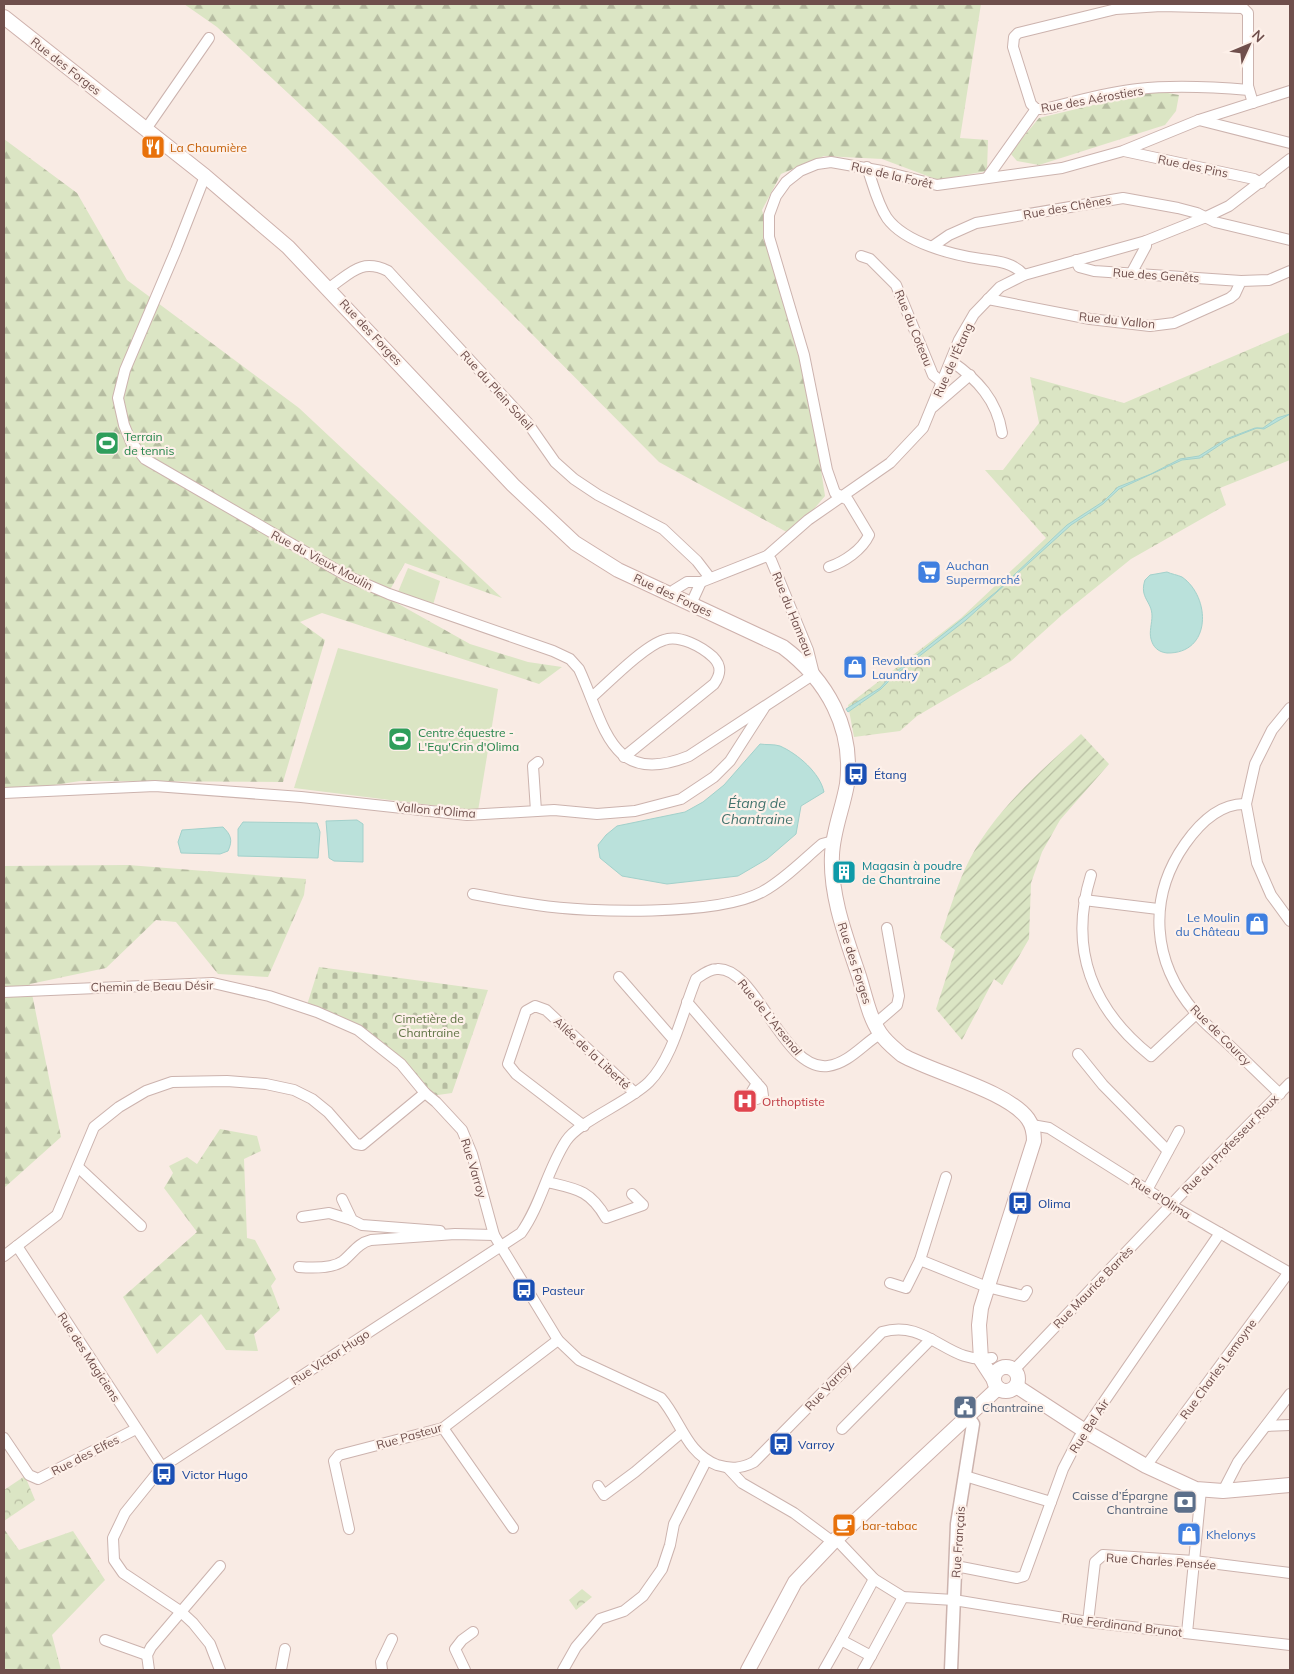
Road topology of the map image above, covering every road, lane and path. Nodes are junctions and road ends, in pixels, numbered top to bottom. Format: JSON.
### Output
{"nodes":[{"id":1,"x":1246,"y":6,"type":"edge"},
{"id":2,"x":4,"y":17,"type":"edge"},
{"id":3,"x":209,"y":38,"type":"dead end"},
{"id":4,"x":1250,"y":90,"type":"junction"},
{"id":5,"x":1290,"y":91,"type":"edge"},
{"id":6,"x":1253,"y":104,"type":"junction"},
{"id":7,"x":1036,"y":109,"type":"junction"},
{"id":8,"x":1199,"y":120,"type":"junction"},
{"id":9,"x":146,"y":129,"type":"junction"},
{"id":10,"x":1290,"y":143,"type":"edge"},
{"id":11,"x":1123,"y":151,"type":"junction"},
{"id":12,"x":1290,"y":159,"type":"edge"},
{"id":13,"x":867,"y":168,"type":"junction"},
{"id":14,"x":205,"y":176,"type":"junction"},
{"id":15,"x":987,"y":178,"type":"junction"},
{"id":16,"x":1261,"y":184,"type":"junction"},
{"id":17,"x":1206,"y":217,"type":"junction"},
{"id":18,"x":1290,"y":240,"type":"edge"},
{"id":19,"x":1146,"y":241,"type":"junction"},
{"id":20,"x":933,"y":246,"type":"junction"},
{"id":21,"x":861,"y":256,"type":"dead end"},
{"id":22,"x":1076,"y":260,"type":"junction"},
{"id":23,"x":1290,"y":271,"type":"edge"},
{"id":24,"x":1132,"y":272,"type":"junction"},
{"id":25,"x":1024,"y":275,"type":"junction"},
{"id":26,"x":1241,"y":281,"type":"junction"},
{"id":27,"x":330,"y":288,"type":"junction"},
{"id":28,"x":988,"y":299,"type":"junction"},
{"id":29,"x":951,"y":361,"type":"junction"},
{"id":30,"x":970,"y":375,"type":"junction"},
{"id":31,"x":942,"y":382,"type":"junction"},
{"id":32,"x":932,"y":407,"type":"junction"},
{"id":33,"x":1002,"y":433,"type":"dead end"},
{"id":34,"x":840,"y":496,"type":"junction"},
{"id":35,"x":767,"y":556,"type":"junction"},
{"id":36,"x":829,"y":567,"type":"dead end"},
{"id":37,"x":705,"y":580,"type":"junction"},
{"id":38,"x":670,"y":595,"type":"junction"},
{"id":39,"x":691,"y":604,"type":"junction"},
{"id":40,"x":814,"y":674,"type":"junction"},
{"id":41,"x":592,"y":697,"type":"junction"},
{"id":42,"x":766,"y":706,"type":"junction"},
{"id":43,"x":1290,"y":708,"type":"edge"},
{"id":44,"x":624,"y":757,"type":"junction"},
{"id":45,"x":538,"y":762,"type":"dead end"},
{"id":46,"x":4,"y":793,"type":"edge"},
{"id":47,"x":1246,"y":804,"type":"junction"},
{"id":48,"x":536,"y":811,"type":"junction"},
{"id":49,"x":833,"y":841,"type":"junction"},
{"id":50,"x":1091,"y":876,"type":"dead end"},
{"id":51,"x":473,"y":894,"type":"dead end"},
{"id":52,"x":1084,"y":900,"type":"junction"},
{"id":53,"x":1158,"y":909,"type":"junction"},
{"id":54,"x":1290,"y":921,"type":"edge"},
{"id":55,"x":887,"y":928,"type":"dead end"},
{"id":56,"x":619,"y":977,"type":"dead end"},
{"id":57,"x":4,"y":992,"type":"edge"},
{"id":58,"x":687,"y":1002,"type":"junction"},
{"id":59,"x":1196,"y":1014,"type":"junction"},
{"id":60,"x":878,"y":1029,"type":"junction"},
{"id":61,"x":673,"y":1039,"type":"junction"},
{"id":62,"x":1078,"y":1054,"type":"dead end"},
{"id":63,"x":401,"y":1064,"type":"joint"},
{"id":64,"x":757,"y":1083,"type":"dead end"},
{"id":65,"x":1290,"y":1083,"type":"edge"},
{"id":66,"x":635,"y":1093,"type":"junction"},
{"id":67,"x":425,"y":1094,"type":"junction"},
{"id":68,"x":1280,"y":1094,"type":"junction"},
{"id":69,"x":1032,"y":1125,"type":"junction"},
{"id":70,"x":584,"y":1126,"type":"junction"},
{"id":71,"x":1179,"y":1131,"type":"dead end"},
{"id":72,"x":1168,"y":1151,"type":"junction"},
{"id":73,"x":78,"y":1167,"type":"junction"},
{"id":74,"x":946,"y":1177,"type":"dead end"},
{"id":75,"x":547,"y":1182,"type":"junction"},
{"id":76,"x":1147,"y":1190,"type":"junction"},
{"id":77,"x":632,"y":1194,"type":"dead end"},
{"id":78,"x":342,"y":1199,"type":"dead end"},
{"id":79,"x":1171,"y":1205,"type":"junction"},
{"id":80,"x":302,"y":1217,"type":"dead end"},
{"id":81,"x":352,"y":1220,"type":"junction"},
{"id":82,"x":140,"y":1226,"type":"dead end"},
{"id":83,"x":1220,"y":1233,"type":"junction"},
{"id":84,"x":455,"y":1234,"type":"junction"},
{"id":85,"x":494,"y":1236,"type":"junction"},
{"id":86,"x":17,"y":1246,"type":"junction"},
{"id":87,"x":500,"y":1246,"type":"junction"},
{"id":88,"x":4,"y":1256,"type":"edge"},
{"id":89,"x":920,"y":1260,"type":"junction"},
{"id":90,"x":300,"y":1267,"type":"dead end"},
{"id":91,"x":1289,"y":1272,"type":"edge"},
{"id":92,"x":890,"y":1283,"type":"dead end"},
{"id":93,"x":987,"y":1286,"type":"junction"},
{"id":94,"x":1027,"y":1291,"type":"dead end"},
{"id":95,"x":931,"y":1339,"type":"junction"},
{"id":96,"x":558,"y":1340,"type":"junction"},
{"id":97,"x":997,"y":1370,"type":"junction"},
{"id":98,"x":1290,"y":1394,"type":"edge"},
{"id":99,"x":968,"y":1417,"type":"junction"},
{"id":100,"x":1290,"y":1425,"type":"edge"},
{"id":101,"x":1266,"y":1426,"type":"junction"},
{"id":102,"x":136,"y":1428,"type":"junction"},
{"id":103,"x":443,"y":1428,"type":"junction"},
{"id":104,"x":842,"y":1429,"type":"dead end"},
{"id":105,"x":1084,"y":1430,"type":"junction"},
{"id":106,"x":682,"y":1432,"type":"junction"},
{"id":107,"x":4,"y":1438,"type":"edge"},
{"id":108,"x":706,"y":1460,"type":"junction"},
{"id":109,"x":1146,"y":1466,"type":"junction"},
{"id":110,"x":162,"y":1467,"type":"junction"},
{"id":111,"x":728,"y":1468,"type":"junction"},
{"id":112,"x":965,"y":1476,"type":"junction"},
{"id":113,"x":1290,"y":1485,"type":"edge"},
{"id":114,"x":598,"y":1486,"type":"dead end"},
{"id":115,"x":1201,"y":1490,"type":"junction"},
{"id":116,"x":1222,"y":1491,"type":"junction"},
{"id":117,"x":1051,"y":1502,"type":"junction"},
{"id":118,"x":513,"y":1528,"type":"dead end"},
{"id":119,"x":349,"y":1529,"type":"dead end"},
{"id":120,"x":834,"y":1541,"type":"junction"},
{"id":121,"x":1194,"y":1561,"type":"junction"},
{"id":122,"x":220,"y":1566,"type":"dead end"},
{"id":123,"x":956,"y":1566,"type":"junction"},
{"id":124,"x":1290,"y":1573,"type":"edge"},
{"id":125,"x":874,"y":1580,"type":"junction"},
{"id":126,"x":903,"y":1597,"type":"junction"},
{"id":127,"x":954,"y":1600,"type":"junction"},
{"id":128,"x":180,"y":1611,"type":"junction"},
{"id":129,"x":1088,"y":1622,"type":"junction"},
{"id":130,"x":472,"y":1632,"type":"dead end"},
{"id":131,"x":1187,"y":1632,"type":"junction"},
{"id":132,"x":392,"y":1638,"type":"dead end"},
{"id":133,"x":105,"y":1640,"type":"dead end"},
{"id":134,"x":841,"y":1640,"type":"junction"},
{"id":135,"x":1290,"y":1645,"type":"edge"},
{"id":136,"x":285,"y":1649,"type":"dead end"},
{"id":137,"x":147,"y":1655,"type":"junction"},
{"id":138,"x":871,"y":1656,"type":"junction"},
{"id":139,"x":149,"y":1670,"type":"edge"},
{"id":140,"x":220,"y":1670,"type":"edge"},
{"id":141,"x":281,"y":1670,"type":"edge"},
{"id":142,"x":382,"y":1670,"type":"edge"},
{"id":143,"x":465,"y":1670,"type":"edge"},
{"id":144,"x":563,"y":1670,"type":"edge"},
{"id":145,"x":748,"y":1670,"type":"edge"},
{"id":146,"x":824,"y":1670,"type":"edge"},
{"id":147,"x":863,"y":1670,"type":"edge"},
{"id":148,"x":951,"y":1670,"type":"edge"}],
"edges":[{"from":1,"to":4,"type":"street","name":"Rue des Aérostiers"},
{"from":1,"to":7,"type":"street","name":"Rue des Aérostiers"},
{"from":2,"to":9,"type":"main road","name":"Rue des Forges"},
{"from":3,"to":9,"type":"street"},
{"from":4,"to":6,"type":"street","name":"Rue des Aérostiers"},
{"from":4,"to":7,"type":"street","name":"Rue des Aérostiers"},
{"from":5,"to":6,"type":"street","name":"Rue de la Forêt"},
{"from":6,"to":8,"type":"street","name":"Rue de la Forêt"},
{"from":7,"to":15,"type":"street"},
{"from":8,"to":10,"type":"street"},
{"from":8,"to":11,"type":"street","name":"Rue de la Forêt"},
{"from":9,"to":14,"type":"main road","name":"Rue des Forges"},
{"from":11,"to":15,"type":"street","name":"Rue de la Forêt"},
{"from":11,"to":16,"type":"street","name":"Rue des Pins"},
{"from":12,"to":16,"type":"street","name":"Rue de l'Étang"},
{"from":13,"to":15,"type":"street","name":"Rue de la Forêt"},
{"from":13,"to":20,"type":"street"},
{"from":13,"to":34,"type":"street","name":"Rue de la Forêt"},
{"from":14,"to":27,"type":"main road","name":"Rue des Forges"},
{"from":14,"to":41,"type":"street","name":"Rue du Vieux Moulin"},
{"from":16,"to":17,"type":"street","name":"Rue de l'Étang"},
{"from":17,"to":18,"type":"street","name":"Rue des Chênes"},
{"from":17,"to":19,"type":"street","name":"Rue de l'Étang"},
{"from":17,"to":20,"type":"street","name":"Rue des Chênes"},
{"from":19,"to":22,"type":"street","name":"Rue de l'Étang"},
{"from":19,"to":24,"type":"street"},
{"from":20,"to":25,"type":"street"},
{"from":21,"to":31,"type":"street","name":"Rue du Coteau"},
{"from":22,"to":24,"type":"street","name":"Rue des Genêts"},
{"from":22,"to":25,"type":"street","name":"Rue de l'Étang"},
{"from":23,"to":26,"type":"street"},
{"from":24,"to":26,"type":"street","name":"Rue des Genêts"},
{"from":25,"to":28,"type":"street","name":"Rue de l'Étang"},
{"from":26,"to":28,"type":"street","name":"Rue du Vallon"},
{"from":27,"to":37,"type":"street","name":"Rue du Plein Soleil"},
{"from":27,"to":38,"type":"main road","name":"Rue des Forges"},
{"from":28,"to":29,"type":"street","name":"Rue de l'Étang"},
{"from":29,"to":30,"type":"street"},
{"from":29,"to":31,"type":"street","name":"Rue de l'Étang"},
{"from":30,"to":32,"type":"street"},
{"from":30,"to":33,"type":"street"},
{"from":31,"to":32,"type":"street","name":"Rue de l'Étang"},
{"from":32,"to":34,"type":"street","name":"Rue de l'Étang"},
{"from":34,"to":35,"type":"street","name":"Rue de l'Étang"},
{"from":34,"to":36,"type":"street","name":"Rue de la Forêt"},
{"from":35,"to":37,"type":"street","name":"Rue de l'Étang"},
{"from":35,"to":40,"type":"street","name":"Rue du Hameau"},
{"from":37,"to":38,"type":"street","name":"Rue de l'Étang"},
{"from":37,"to":39,"type":"street"},
{"from":38,"to":39,"type":"main road","name":"Rue des Forges"},
{"from":39,"to":40,"type":"main road","name":"Rue des Forges"},
{"from":40,"to":42,"type":"street","name":"Vallon d'Olima"},
{"from":40,"to":49,"type":"main road","name":"Rue des Forges"},
{"from":41,"to":44,"type":"street","name":"Rue du Vieux Moulin"},
{"from":41,"to":44,"type":"street"},
{"from":42,"to":44,"type":"street","name":"Rue du Vieux Moulin"},
{"from":42,"to":48,"type":"street","name":"Vallon d'Olima"},
{"from":43,"to":47,"type":"street"},
{"from":45,"to":48,"type":"street"},
{"from":46,"to":48,"type":"street","name":"Vallon d'Olima"},
{"from":47,"to":53,"type":"street","name":"Rue de Courcy"},
{"from":47,"to":54,"type":"street"},
{"from":49,"to":51,"type":"street"},
{"from":49,"to":60,"type":"main road","name":"Rue des Forges"},
{"from":50,"to":52,"type":"street"},
{"from":52,"to":53,"type":"street"},
{"from":52,"to":59,"type":"street"},
{"from":53,"to":59,"type":"street","name":"Rue de Courcy"},
{"from":55,"to":60,"type":"street","name":"Rue de L'Arsenal"},
{"from":56,"to":61,"type":"street"},
{"from":57,"to":63,"type":"street","name":"Chemin de Beau Désir"},
{"from":58,"to":60,"type":"street","name":"Rue de L'Arsenal"},
{"from":58,"to":61,"type":"street","name":"Rue de L'Arsenal"},
{"from":58,"to":64,"type":"street"},
{"from":59,"to":68,"type":"street","name":"Rue de Courcy"},
{"from":60,"to":69,"type":"main road","name":"Rue des Forges"},
{"from":61,"to":66,"type":"street","name":"Rue de L'Arsenal"},
{"from":62,"to":72,"type":"street"},
{"from":63,"to":67,"type":"street","name":"Rue Varroy"},
{"from":65,"to":68,"type":"street","name":"Rue du Professeur Roux"},
{"from":66,"to":70,"type":"street","name":"Rue de L'Arsenal"},
{"from":66,"to":70,"type":"street","name":"Allée de la Liberté"},
{"from":67,"to":73,"type":"street"},
{"from":67,"to":85,"type":"street","name":"Rue Varroy"},
{"from":68,"to":79,"type":"street","name":"Rue du Professeur Roux"},
{"from":69,"to":76,"type":"street","name":"Rue d'Olima"},
{"from":69,"to":93,"type":"main road"},
{"from":70,"to":75,"type":"street","name":"Rue de L'Arsenal"},
{"from":71,"to":72,"type":"street"},
{"from":72,"to":76,"type":"street"},
{"from":73,"to":82,"type":"street"},
{"from":73,"to":86,"type":"street"},
{"from":74,"to":89,"type":"street"},
{"from":75,"to":77,"type":"street"},
{"from":75,"to":87,"type":"street","name":"Rue de L'Arsenal"},
{"from":76,"to":79,"type":"street","name":"Rue d'Olima"},
{"from":78,"to":81,"type":"street"},
{"from":79,"to":83,"type":"street","name":"Rue d'Olima"},
{"from":79,"to":97,"type":"street","name":"Rue Maurice Barrès"},
{"from":80,"to":81,"type":"street"},
{"from":81,"to":84,"type":"street"},
{"from":83,"to":91,"type":"street","name":"Rue d'Olima"},
{"from":83,"to":105,"type":"street","name":"Rue Bel Air"},
{"from":84,"to":85,"type":"street"},
{"from":84,"to":90,"type":"street"},
{"from":85,"to":87,"type":"street","name":"Rue Varroy"},
{"from":86,"to":88,"type":"street"},
{"from":86,"to":102,"type":"street","name":"Rue des Magiciens"},
{"from":87,"to":96,"type":"street","name":"Rue Varroy"},
{"from":87,"to":110,"type":"street","name":"Rue Victor Hugo"},
{"from":89,"to":92,"type":"street"},
{"from":89,"to":93,"type":"street"},
{"from":91,"to":109,"type":"street","name":"Rue Charles Lemoyne"},
{"from":93,"to":94,"type":"street"},
{"from":93,"to":97,"type":"main road"},
{"from":95,"to":97,"type":"street","name":"Rue Varroy"},
{"from":95,"to":104,"type":"street"},
{"from":95,"to":111,"type":"street","name":"Rue Varroy"},
{"from":96,"to":103,"type":"street","name":"Rue Pasteur"},
{"from":96,"to":106,"type":"street","name":"Rue Varroy"},
{"from":97,"to":99,"type":"main road"},
{"from":97,"to":105,"type":"main road"},
{"from":98,"to":101,"type":"street"},
{"from":99,"to":112,"type":"street","name":"Rue Français"},
{"from":99,"to":120,"type":"main road"},
{"from":100,"to":101,"type":"street"},
{"from":101,"to":116,"type":"street"},
{"from":102,"to":107,"type":"street","name":"Rue des Elfes"},
{"from":102,"to":110,"type":"street","name":"Rue des Magiciens"},
{"from":103,"to":118,"type":"street"},
{"from":103,"to":119,"type":"street","name":"Rue Pasteur"},
{"from":105,"to":109,"type":"main road"},
{"from":105,"to":117,"type":"street","name":"Rue Bel Air"},
{"from":106,"to":108,"type":"street","name":"Rue Varroy"},
{"from":106,"to":114,"type":"street"},
{"from":108,"to":111,"type":"street","name":"Rue Varroy"},
{"from":108,"to":144,"type":"street"},
{"from":109,"to":115,"type":"main road"},
{"from":110,"to":128,"type":"street","name":"Rue Victor Hugo"},
{"from":111,"to":120,"type":"street"},
{"from":112,"to":117,"type":"street"},
{"from":112,"to":123,"type":"street","name":"Rue Français"},
{"from":113,"to":116,"type":"main road"},
{"from":115,"to":116,"type":"main road"},
{"from":115,"to":121,"type":"street"},
{"from":117,"to":123,"type":"street","name":"Rue Bel Air"},
{"from":120,"to":125,"type":"street"},
{"from":120,"to":145,"type":"main road"},
{"from":121,"to":124,"type":"street","name":"Rue Charles Pensée"},
{"from":121,"to":129,"type":"street","name":"Rue Charles Pensée"},
{"from":121,"to":131,"type":"street"},
{"from":122,"to":128,"type":"street"},
{"from":123,"to":127,"type":"street","name":"Rue Français"},
{"from":125,"to":126,"type":"street"},
{"from":125,"to":134,"type":"street"},
{"from":126,"to":127,"type":"street","name":"Rue Ferdinand Brunot"},
{"from":126,"to":138,"type":"street"},
{"from":127,"to":129,"type":"street","name":"Rue Ferdinand Brunot"},
{"from":127,"to":148,"type":"street","name":"Rue Français"},
{"from":128,"to":137,"type":"street"},
{"from":128,"to":140,"type":"street","name":"Rue Victor Hugo"},
{"from":129,"to":131,"type":"street","name":"Rue Ferdinand Brunot"},
{"from":130,"to":143,"type":"street"},
{"from":131,"to":135,"type":"street","name":"Rue Ferdinand Brunot"},
{"from":132,"to":142,"type":"street"},
{"from":133,"to":137,"type":"street"},
{"from":134,"to":138,"type":"street"},
{"from":134,"to":146,"type":"street"},
{"from":136,"to":141,"type":"street"},
{"from":137,"to":139,"type":"street"},
{"from":138,"to":147,"type":"street"}]}
